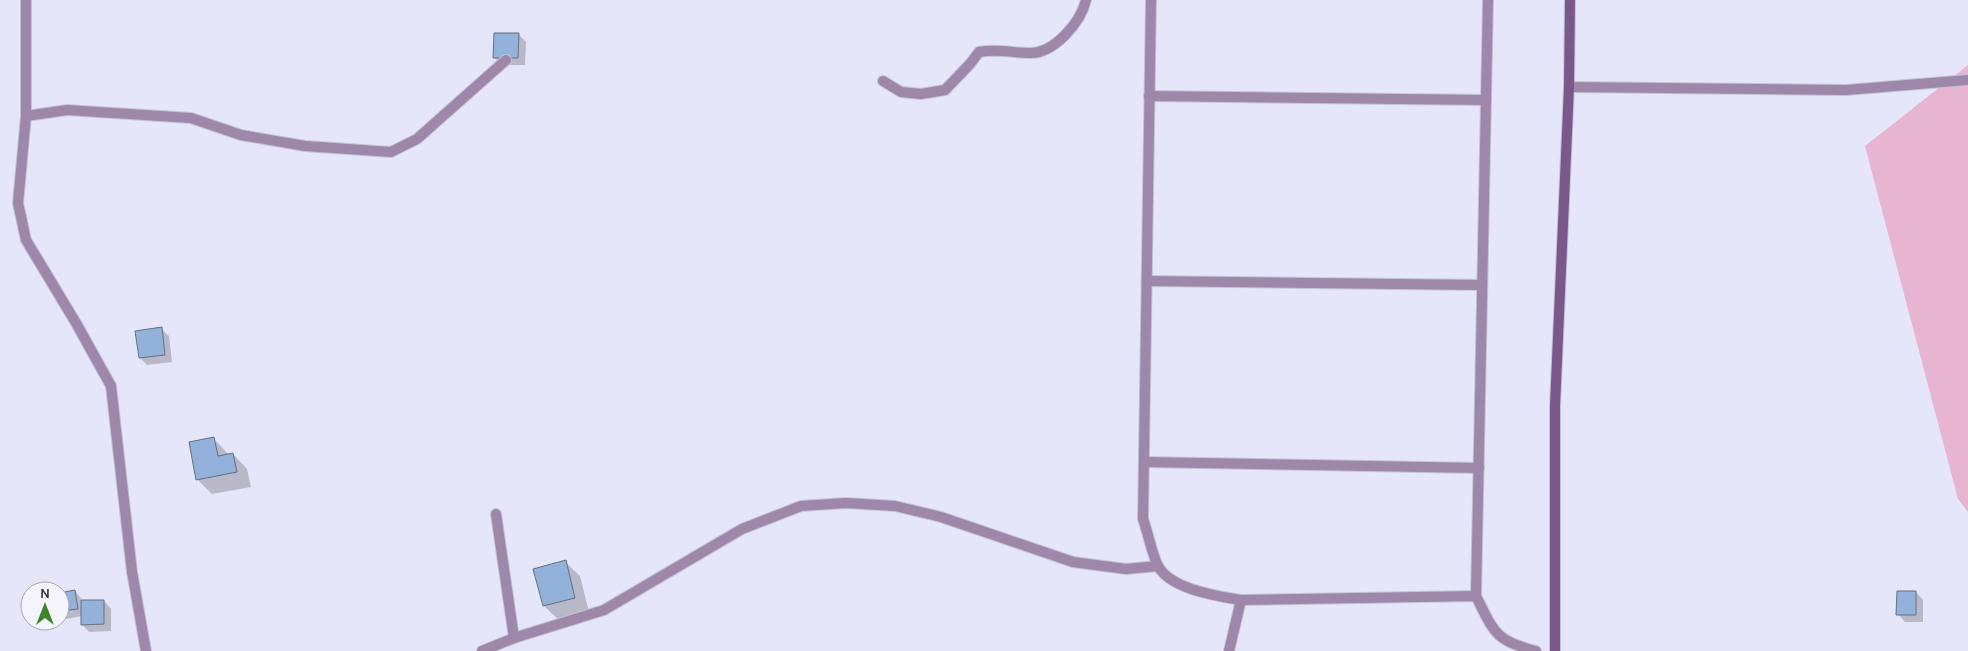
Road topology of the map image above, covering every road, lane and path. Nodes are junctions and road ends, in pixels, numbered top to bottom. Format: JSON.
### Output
{"nodes":[{"id":1,"x":26,"y":0,"type":"edge"},
{"id":2,"x":1086,"y":0,"type":"edge"},
{"id":3,"x":1151,"y":0,"type":"edge"},
{"id":4,"x":1488,"y":0,"type":"edge"},
{"id":5,"x":1570,"y":0,"type":"edge"},
{"id":6,"x":506,"y":60,"type":"dead end"},
{"id":7,"x":1968,"y":80,"type":"edge"},
{"id":8,"x":884,"y":81,"type":"dead end"},
{"id":9,"x":1569,"y":87,"type":"junction"},
{"id":10,"x":1149,"y":96,"type":"junction"},
{"id":11,"x":1486,"y":100,"type":"junction"},
{"id":12,"x":26,"y":116,"type":"junction"},
{"id":13,"x":1147,"y":281,"type":"junction"},
{"id":14,"x":1482,"y":285,"type":"junction"},
{"id":15,"x":1144,"y":462,"type":"junction"},
{"id":16,"x":1479,"y":468,"type":"junction"},
{"id":17,"x":496,"y":514,"type":"dead end"},
{"id":18,"x":1158,"y":566,"type":"junction"},
{"id":19,"x":1476,"y":596,"type":"junction"},
{"id":20,"x":1241,"y":600,"type":"junction"},
{"id":21,"x":514,"y":638,"type":"junction"},
{"id":22,"x":146,"y":651,"type":"edge"},
{"id":23,"x":482,"y":651,"type":"edge"},
{"id":24,"x":1229,"y":651,"type":"edge"},
{"id":25,"x":1536,"y":651,"type":"edge"},
{"id":26,"x":1555,"y":651,"type":"edge"}],
"edges":[{"from":1,"to":12,"type":"street"},
{"from":2,"to":8,"type":"street"},
{"from":3,"to":10,"type":"street"},
{"from":4,"to":11,"type":"street"},
{"from":5,"to":9,"type":"main road"},
{"from":6,"to":12,"type":"street"},
{"from":7,"to":9,"type":"street"},
{"from":9,"to":26,"type":"main road"},
{"from":10,"to":11,"type":"street"},
{"from":10,"to":13,"type":"street"},
{"from":11,"to":14,"type":"street"},
{"from":12,"to":22,"type":"street"},
{"from":13,"to":14,"type":"street"},
{"from":13,"to":15,"type":"street"},
{"from":14,"to":16,"type":"street"},
{"from":15,"to":16,"type":"street"},
{"from":15,"to":18,"type":"street"},
{"from":16,"to":19,"type":"street"},
{"from":17,"to":21,"type":"street"},
{"from":18,"to":20,"type":"street"},
{"from":18,"to":21,"type":"street"},
{"from":19,"to":20,"type":"street"},
{"from":19,"to":25,"type":"street"},
{"from":20,"to":24,"type":"street"},
{"from":21,"to":23,"type":"street"}]}
